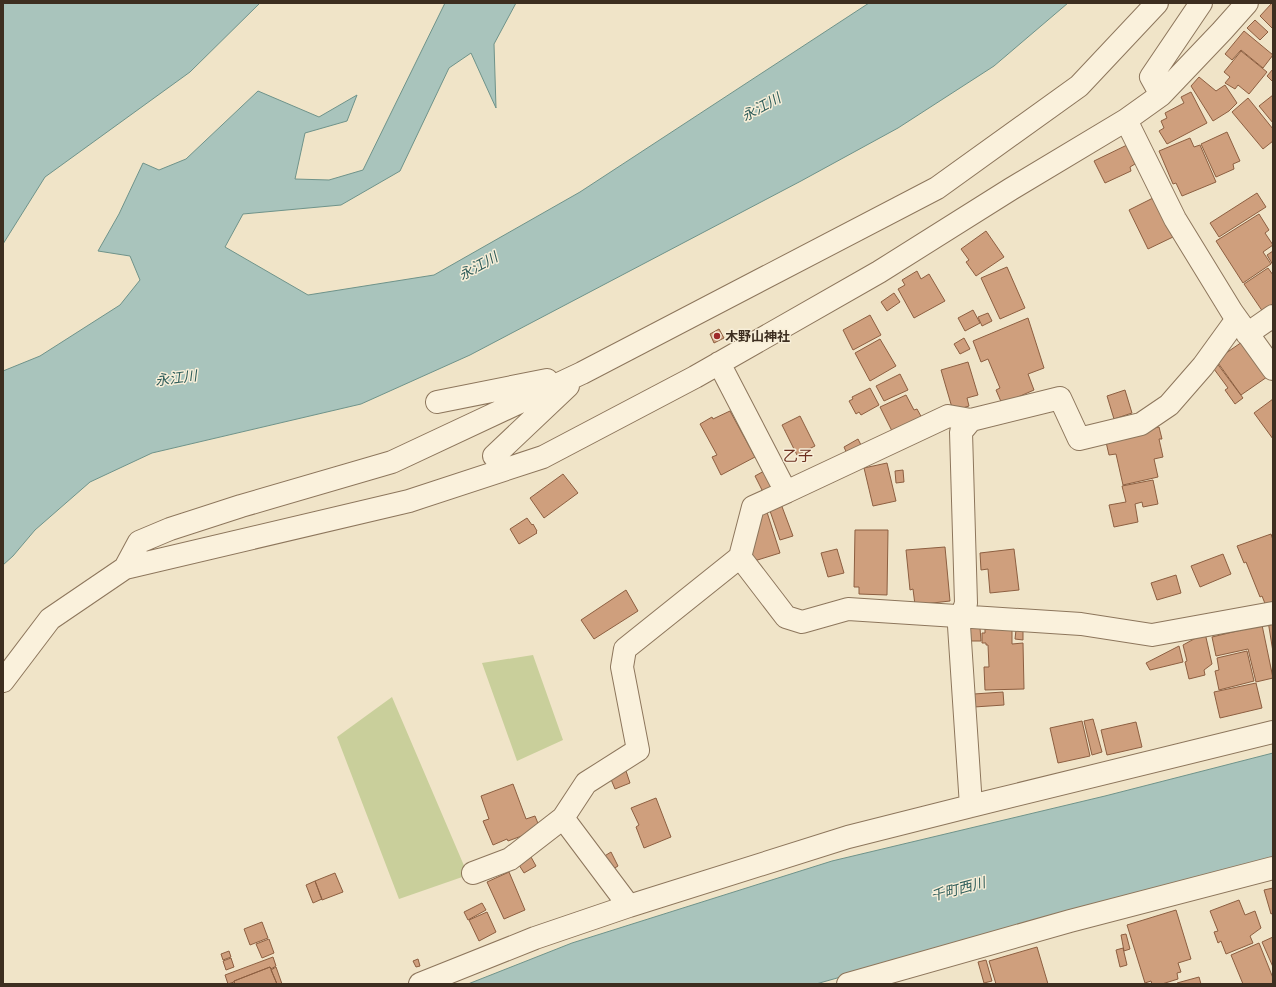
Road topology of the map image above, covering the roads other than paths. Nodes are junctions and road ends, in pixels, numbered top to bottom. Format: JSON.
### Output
{"nodes":[{"id":1,"x":1158,"y":3,"type":"edge"},
{"id":2,"x":1201,"y":3,"type":"edge"},
{"id":3,"x":1247,"y":3,"type":"edge"},
{"id":4,"x":1161,"y":95,"type":"junction"},
{"id":5,"x":1126,"y":120,"type":"junction"},
{"id":6,"x":1273,"y":316,"type":"edge"},
{"id":7,"x":1242,"y":327,"type":"junction"},
{"id":8,"x":719,"y":363,"type":"junction"},
{"id":9,"x":1273,"y":369,"type":"edge"},
{"id":10,"x":582,"y":373,"type":"junction"},
{"id":11,"x":437,"y":402,"type":"dead end"},
{"id":12,"x":972,"y":420,"type":"junction"},
{"id":13,"x":494,"y":456,"type":"dead end"},
{"id":14,"x":786,"y":492,"type":"junction"},
{"id":15,"x":740,"y":557,"type":"junction"},
{"id":16,"x":125,"y":568,"type":"junction"},
{"id":17,"x":1273,"y":613,"type":"edge"},
{"id":18,"x":963,"y":616,"type":"junction"},
{"id":19,"x":3,"y":681,"type":"edge"},
{"id":20,"x":1273,"y":732,"type":"edge"},
{"id":21,"x":971,"y":806,"type":"junction"},
{"id":22,"x":563,"y":818,"type":"junction"},
{"id":23,"x":1273,"y":868,"type":"edge"},
{"id":24,"x":473,"y":873,"type":"dead end"},
{"id":25,"x":629,"y":906,"type":"junction"},
{"id":26,"x":420,"y":984,"type":"edge"},
{"id":27,"x":848,"y":984,"type":"edge"}],
"edges":[{"from":1,"to":10,"type":"street"},
{"from":2,"to":4,"type":"street"},
{"from":3,"to":4,"type":"street"},
{"from":4,"to":5,"type":"street"},
{"from":5,"to":7,"type":"street"},
{"from":5,"to":8,"type":"street"},
{"from":6,"to":7,"type":"street"},
{"from":7,"to":9,"type":"street"},
{"from":7,"to":12,"type":"street"},
{"from":8,"to":14,"type":"street"},
{"from":8,"to":16,"type":"street"},
{"from":10,"to":11,"type":"street"},
{"from":10,"to":13,"type":"street"},
{"from":10,"to":16,"type":"street"},
{"from":12,"to":14,"type":"street"},
{"from":12,"to":18,"type":"street"},
{"from":14,"to":15,"type":"street"},
{"from":15,"to":18,"type":"street"},
{"from":15,"to":22,"type":"street"},
{"from":16,"to":19,"type":"street"},
{"from":17,"to":18,"type":"street"},
{"from":18,"to":21,"type":"street"},
{"from":20,"to":21,"type":"street"},
{"from":21,"to":25,"type":"street"},
{"from":22,"to":24,"type":"street"},
{"from":22,"to":25,"type":"street"},
{"from":23,"to":27,"type":"street"},
{"from":25,"to":26,"type":"street"}]}
